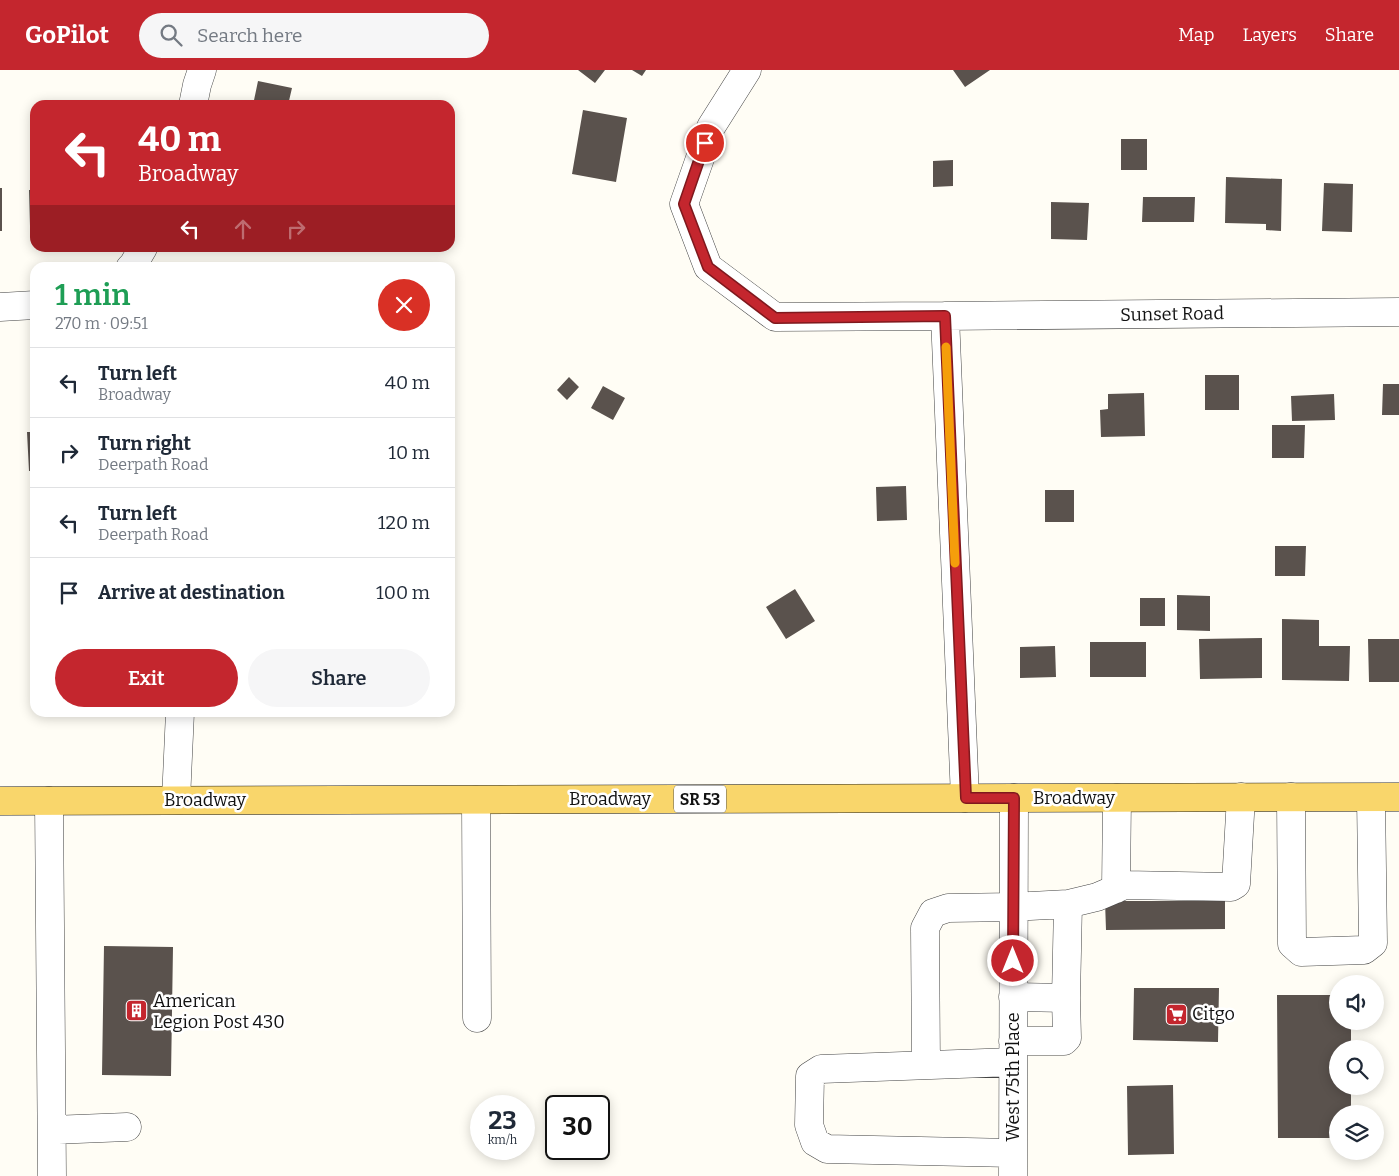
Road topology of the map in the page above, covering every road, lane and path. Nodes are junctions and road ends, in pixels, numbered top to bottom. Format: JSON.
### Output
{"nodes":[{"id":1,"x":202,"y":70,"type":"edge"},
{"id":2,"x":747,"y":70,"type":"edge"},
{"id":3,"x":194,"y":100,"type":"edge"},
{"id":4,"x":30,"y":305,"type":"edge"},
{"id":5,"x":0,"y":307,"type":"edge"},
{"id":6,"x":1399,"y":312,"type":"edge"},
{"id":7,"x":945,"y":316,"type":"junction"},
{"id":8,"x":180,"y":717,"type":"edge"},
{"id":9,"x":1241,"y":797,"type":"junction"},
{"id":10,"x":1291,"y":797,"type":"junction"},
{"id":11,"x":1399,"y":797,"type":"edge"},
{"id":12,"x":966,"y":798,"type":"junction"},
{"id":13,"x":1014,"y":798,"type":"junction"},
{"id":14,"x":1117,"y":798,"type":"junction"},
{"id":15,"x":1371,"y":798,"type":"junction"},
{"id":16,"x":176,"y":800,"type":"junction"},
{"id":17,"x":476,"y":800,"type":"junction"},
{"id":18,"x":0,"y":801,"type":"edge"},
{"id":19,"x":49,"y":801,"type":"junction"},
{"id":20,"x":1116,"y":889,"type":"junction"},
{"id":21,"x":1068,"y":904,"type":"junction"},
{"id":22,"x":1013,"y":907,"type":"junction"},
{"id":23,"x":1013,"y":997,"type":"junction"},
{"id":24,"x":1066,"y":998,"type":"junction"},
{"id":25,"x":477,"y":1018,"type":"dead end"},
{"id":26,"x":1013,"y":1051,"type":"junction"},
{"id":27,"x":926,"y":1065,"type":"junction"},
{"id":28,"x":127,"y":1127,"type":"dead end"},
{"id":29,"x":52,"y":1130,"type":"junction"},
{"id":30,"x":1013,"y":1165,"type":"edge"},
{"id":31,"x":52,"y":1176,"type":"edge"}],
"edges":[{"from":1,"to":3,"type":"street"},
{"from":2,"to":7,"type":"street","name":"Sunset Road"},
{"from":4,"to":5,"type":"street"},
{"from":6,"to":7,"type":"street","name":"Sunset Road"},
{"from":7,"to":12,"type":"street"},
{"from":8,"to":16,"type":"street"},
{"from":9,"to":10,"type":"main road","name":"Broadway","number":"SR 53"},
{"from":9,"to":14,"type":"main road","name":"Broadway","number":"SR 53"},
{"from":9,"to":20,"type":"street"},
{"from":10,"to":15,"type":"main road","name":"Broadway","number":"SR 53"},
{"from":10,"to":15,"type":"street"},
{"from":11,"to":15,"type":"main road","name":"Broadway","number":"SR 53"},
{"from":12,"to":13,"type":"main road","name":"Broadway","number":"SR 53"},
{"from":12,"to":17,"type":"main road","name":"Broadway","number":"SR 53"},
{"from":13,"to":14,"type":"main road","name":"Broadway","number":"SR 53"},
{"from":13,"to":22,"type":"street","name":"West 75th Place"},
{"from":14,"to":20,"type":"street"},
{"from":16,"to":17,"type":"main road","name":"Broadway","number":"SR 53"},
{"from":16,"to":19,"type":"main road","name":"Broadway","number":"SR 53"},
{"from":17,"to":25,"type":"street"},
{"from":18,"to":19,"type":"main road","name":"Broadway","number":"SR 53"},
{"from":19,"to":29,"type":"street"},
{"from":20,"to":21,"type":"street"},
{"from":21,"to":22,"type":"street"},
{"from":21,"to":24,"type":"street"},
{"from":22,"to":23,"type":"street","name":"West 75th Place"},
{"from":22,"to":27,"type":"street"},
{"from":23,"to":24,"type":"street"},
{"from":23,"to":26,"type":"street","name":"West 75th Place"},
{"from":24,"to":26,"type":"street"},
{"from":26,"to":27,"type":"street"},
{"from":26,"to":30,"type":"street","name":"West 75th Place"},
{"from":27,"to":30,"type":"street"},
{"from":28,"to":29,"type":"street"},
{"from":29,"to":31,"type":"street"}]}
